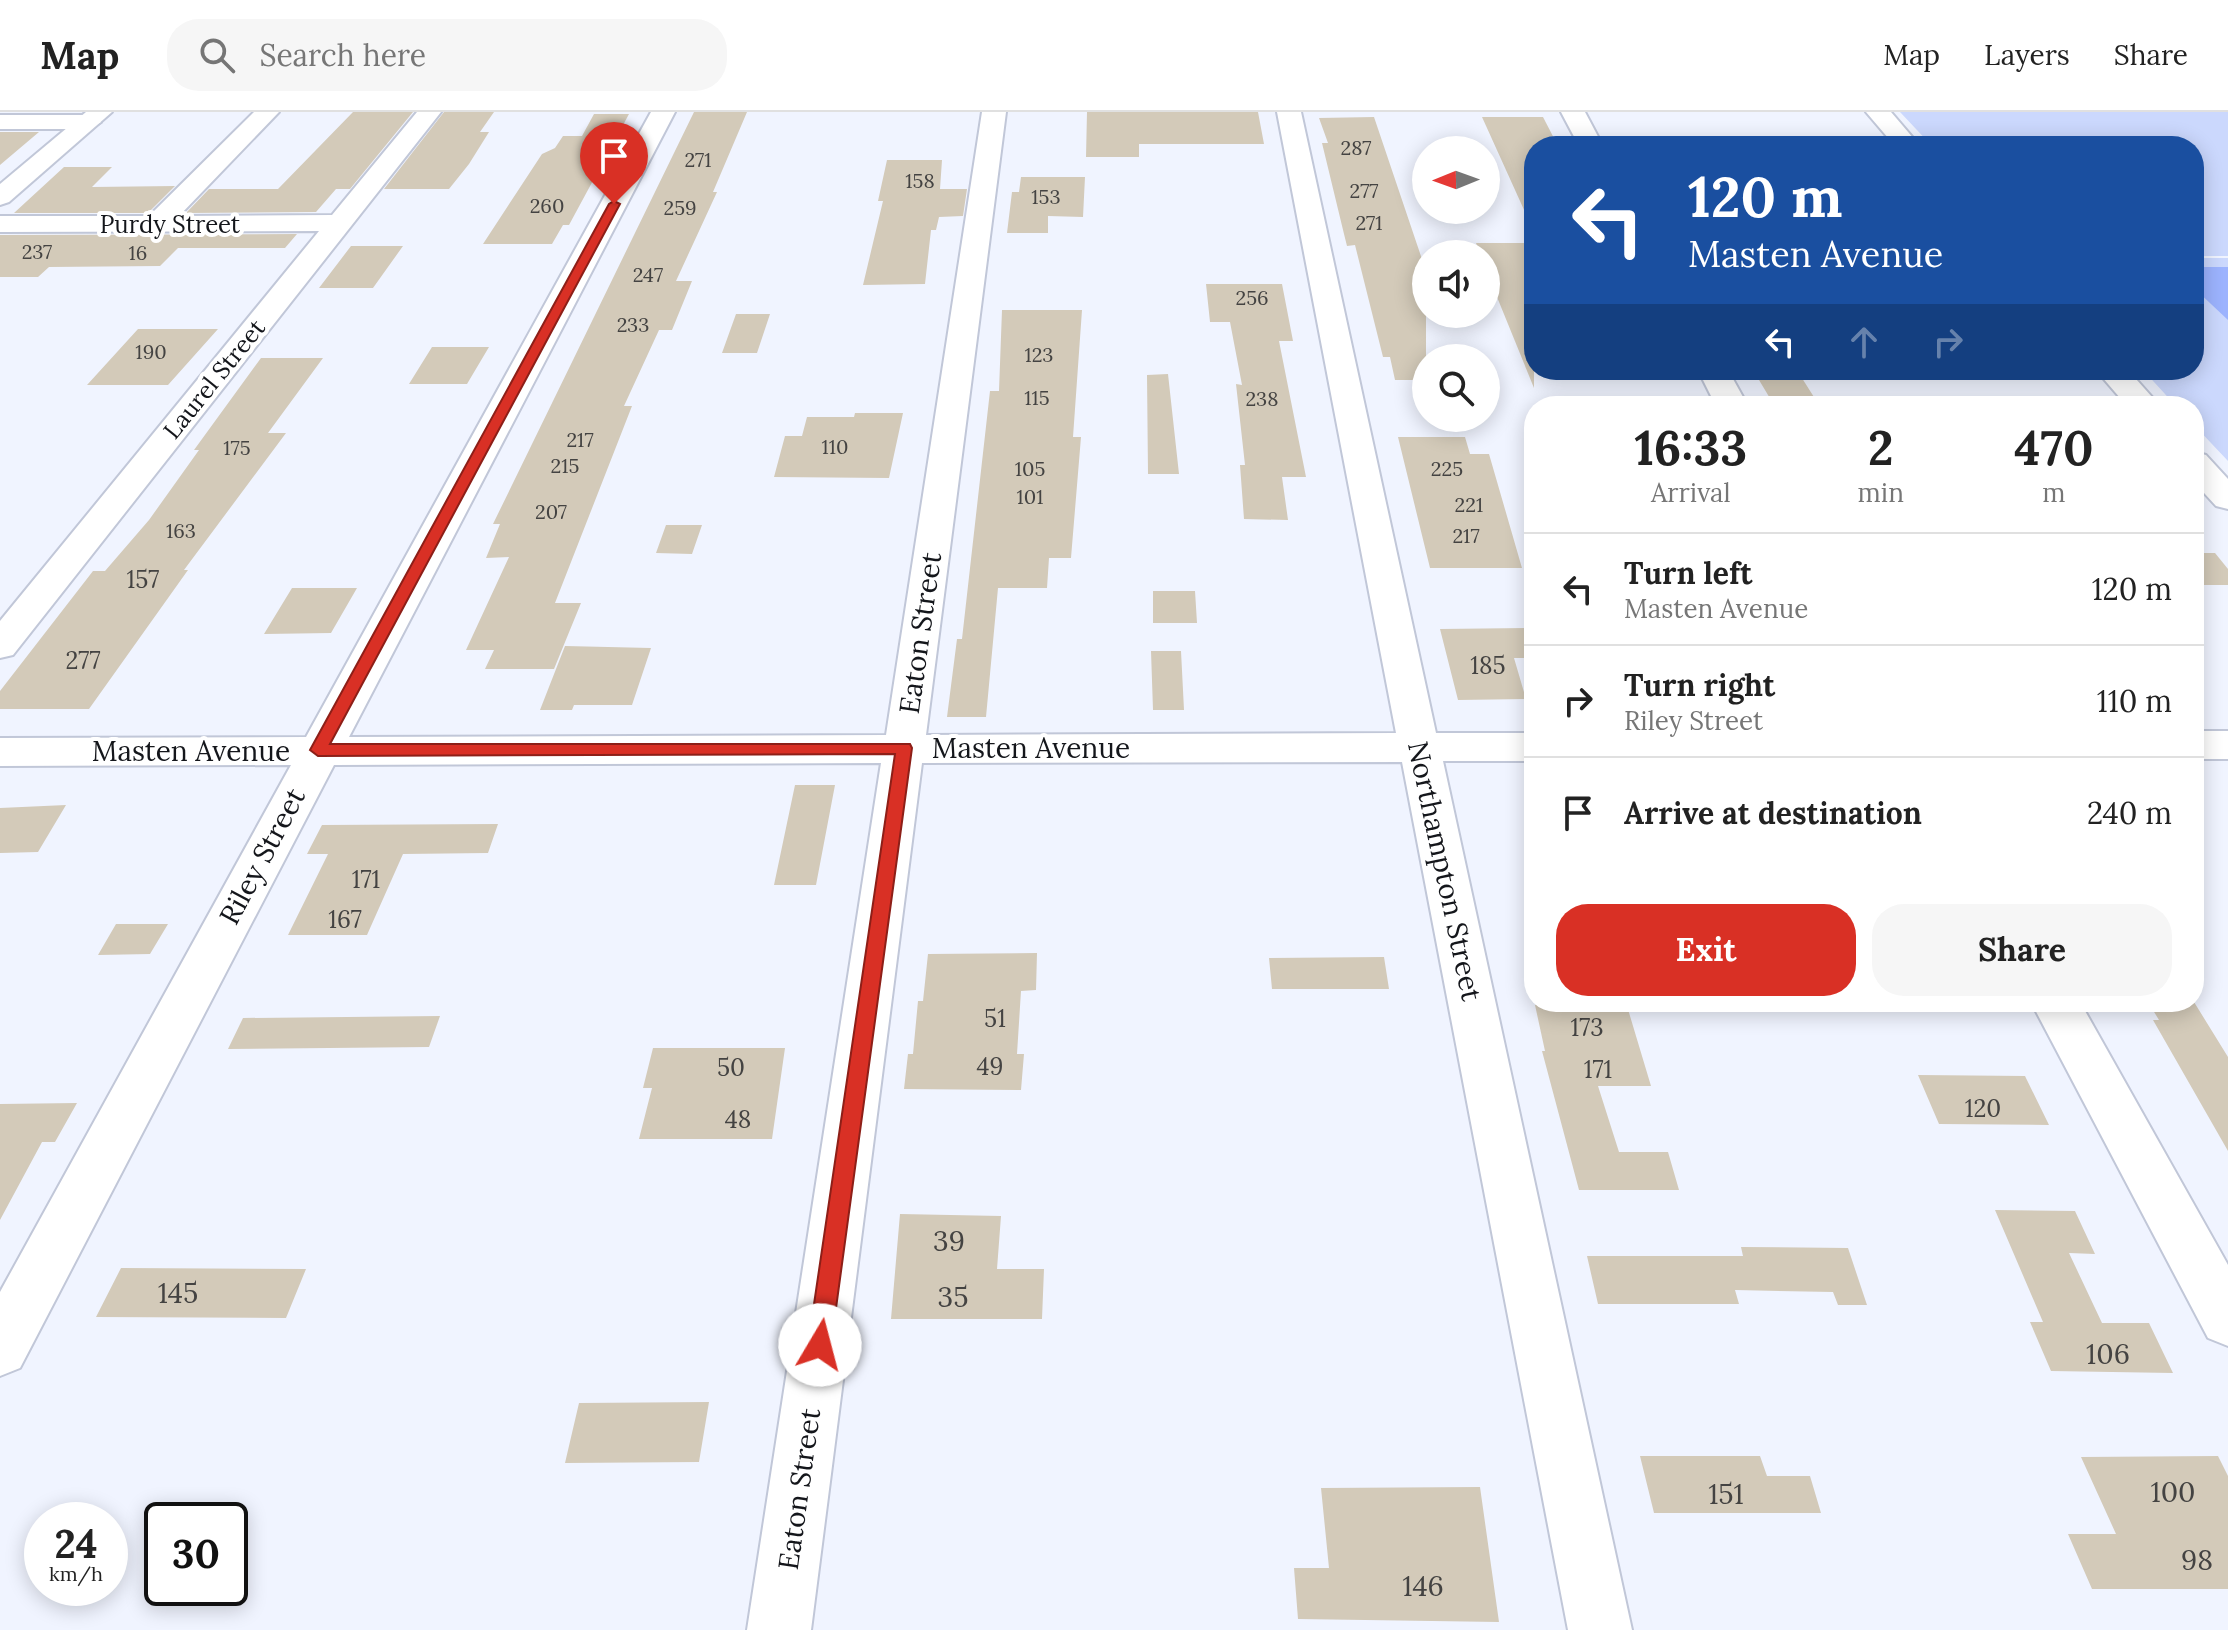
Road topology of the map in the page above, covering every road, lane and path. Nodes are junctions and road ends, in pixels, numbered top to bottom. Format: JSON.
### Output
{"nodes":[{"id":1,"x":267,"y":112,"type":"edge"},
{"id":2,"x":429,"y":112,"type":"edge"},
{"id":3,"x":663,"y":112,"type":"edge"},
{"id":4,"x":994,"y":112,"type":"edge"},
{"id":5,"x":1289,"y":112,"type":"edge"},
{"id":6,"x":1573,"y":112,"type":"edge"},
{"id":7,"x":1878,"y":112,"type":"edge"},
{"id":8,"x":94,"y":117,"type":"edge"},
{"id":9,"x":0,"y":122,"type":"edge"},
{"id":10,"x":1586,"y":136,"type":"edge"},
{"id":11,"x":1899,"y":136,"type":"edge"},
{"id":12,"x":0,"y":197,"type":"edge"},
{"id":13,"x":339,"y":223,"type":"junction"},
{"id":14,"x":0,"y":224,"type":"edge"},
{"id":15,"x":156,"y":224,"type":"junction"},
{"id":16,"x":2120,"y":380,"type":"edge"},
{"id":17,"x":2135,"y":396,"type":"edge"},
{"id":18,"x":2204,"y":473,"type":"edge"},
{"id":19,"x":2228,"y":499,"type":"edge"},
{"id":20,"x":0,"y":646,"type":"edge"},
{"id":21,"x":2204,"y":745,"type":"edge"},
{"id":22,"x":2228,"y":745,"type":"edge"},
{"id":23,"x":1419,"y":747,"type":"junction"},
{"id":24,"x":1524,"y":747,"type":"edge"},
{"id":25,"x":904,"y":748,"type":"junction"},
{"id":26,"x":318,"y":750,"type":"junction"},
{"id":27,"x":0,"y":752,"type":"edge"},
{"id":28,"x":2060,"y":1012,"type":"edge"},
{"id":29,"x":2228,"y":1319,"type":"edge"},
{"id":30,"x":0,"y":1348,"type":"edge"},
{"id":31,"x":779,"y":1630,"type":"edge"},
{"id":32,"x":1600,"y":1630,"type":"edge"}],
"edges":[{"from":1,"to":15,"type":"street"},
{"from":2,"to":13,"type":"street","name":"Laurel Street"},
{"from":3,"to":26,"type":"street","name":"Riley Street"},
{"from":4,"to":25,"type":"street","name":"Eaton Street"},
{"from":5,"to":23,"type":"street","name":"Northampton Street"},
{"from":6,"to":10,"type":"street"},
{"from":7,"to":11,"type":"street"},
{"from":8,"to":9,"type":"street"},
{"from":8,"to":12,"type":"street"},
{"from":13,"to":15,"type":"street","name":"Purdy Street"},
{"from":13,"to":20,"type":"street","name":"Laurel Street"},
{"from":14,"to":15,"type":"street","name":"Purdy Street"},
{"from":16,"to":17,"type":"street"},
{"from":18,"to":19,"type":"street"},
{"from":21,"to":22,"type":"street"},
{"from":23,"to":24,"type":"street","name":"Masten Avenue"},
{"from":23,"to":25,"type":"street","name":"Masten Avenue"},
{"from":23,"to":32,"type":"street","name":"Northampton Street"},
{"from":25,"to":26,"type":"street","name":"Masten Avenue"},
{"from":25,"to":31,"type":"street","name":"Eaton Street"},
{"from":26,"to":27,"type":"street","name":"Masten Avenue"},
{"from":26,"to":30,"type":"street","name":"Riley Street"},
{"from":28,"to":29,"type":"street"}]}
